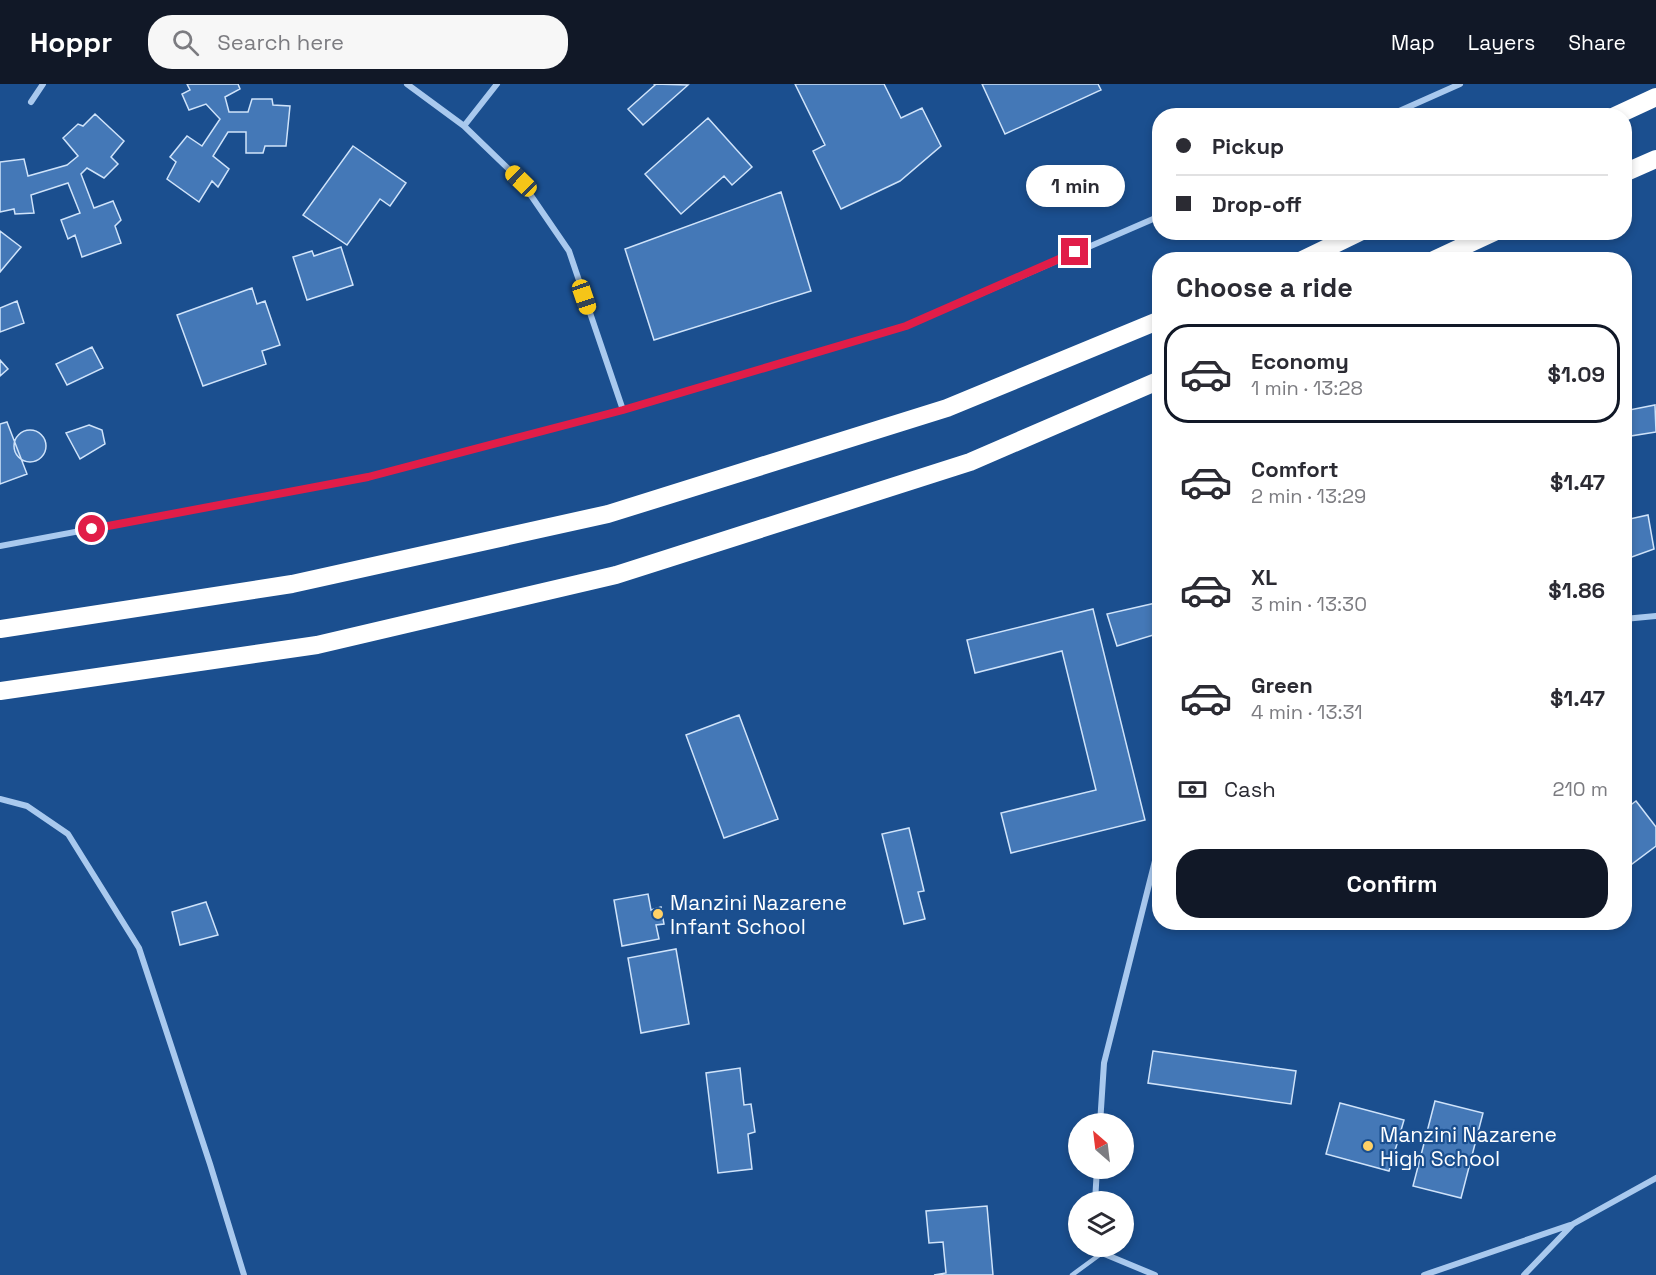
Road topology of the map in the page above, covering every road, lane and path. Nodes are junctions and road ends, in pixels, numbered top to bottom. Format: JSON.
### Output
{"nodes":[{"id":1,"x":43,"y":84,"type":"edge"},
{"id":2,"x":407,"y":84,"type":"edge"},
{"id":3,"x":497,"y":84,"type":"edge"},
{"id":4,"x":1460,"y":84,"type":"edge"},
{"id":5,"x":1656,"y":97,"type":"edge"},
{"id":6,"x":32,"y":102,"type":"dead end"},
{"id":7,"x":1406,"y":108,"type":"edge"},
{"id":8,"x":1632,"y":108,"type":"edge"},
{"id":9,"x":464,"y":126,"type":"junction"},
{"id":10,"x":1656,"y":159,"type":"edge"},
{"id":11,"x":1632,"y":170,"type":"edge"},
{"id":12,"x":1152,"y":219,"type":"edge"},
{"id":13,"x":1343,"y":240,"type":"edge"},
{"id":14,"x":1477,"y":240,"type":"edge"},
{"id":15,"x":1319,"y":252,"type":"edge"},
{"id":16,"x":1451,"y":252,"type":"edge"},
{"id":17,"x":1152,"y":323,"type":"edge"},
{"id":18,"x":1152,"y":383,"type":"edge"},
{"id":19,"x":623,"y":410,"type":"junction"},
{"id":20,"x":0,"y":546,"type":"edge"},
{"id":21,"x":1656,"y":616,"type":"edge"},
{"id":22,"x":1632,"y":618,"type":"edge"},
{"id":23,"x":0,"y":629,"type":"edge"},
{"id":24,"x":0,"y":691,"type":"edge"},
{"id":25,"x":0,"y":799,"type":"edge"},
{"id":26,"x":1152,"y":873,"type":"edge"},
{"id":27,"x":1101,"y":1113,"type":"edge"},
{"id":28,"x":1656,"y":1178,"type":"edge"},
{"id":29,"x":1573,"y":1224,"type":"junction"},
{"id":30,"x":1093,"y":1257,"type":"edge"},
{"id":31,"x":1116,"y":1257,"type":"edge"},
{"id":32,"x":244,"y":1275,"type":"edge"},
{"id":33,"x":1072,"y":1275,"type":"edge"},
{"id":34,"x":1155,"y":1275,"type":"edge"},
{"id":35,"x":1424,"y":1275,"type":"edge"},
{"id":36,"x":1524,"y":1275,"type":"edge"}],
"edges":[{"from":1,"to":6,"type":"street"},
{"from":2,"to":9,"type":"street"},
{"from":3,"to":9,"type":"street"},
{"from":4,"to":7,"type":"street"},
{"from":5,"to":8,"type":"highway"},
{"from":9,"to":19,"type":"street"},
{"from":10,"to":11,"type":"highway"},
{"from":12,"to":19,"type":"street"},
{"from":13,"to":15,"type":"highway"},
{"from":14,"to":16,"type":"highway"},
{"from":17,"to":23,"type":"highway"},
{"from":18,"to":24,"type":"highway"},
{"from":19,"to":20,"type":"street"},
{"from":21,"to":22,"type":"street"},
{"from":25,"to":32,"type":"street"},
{"from":26,"to":27,"type":"street"},
{"from":28,"to":29,"type":"street"},
{"from":29,"to":35,"type":"street"},
{"from":29,"to":36,"type":"street"},
{"from":30,"to":33,"type":"lane"},
{"from":31,"to":34,"type":"street"}]}
